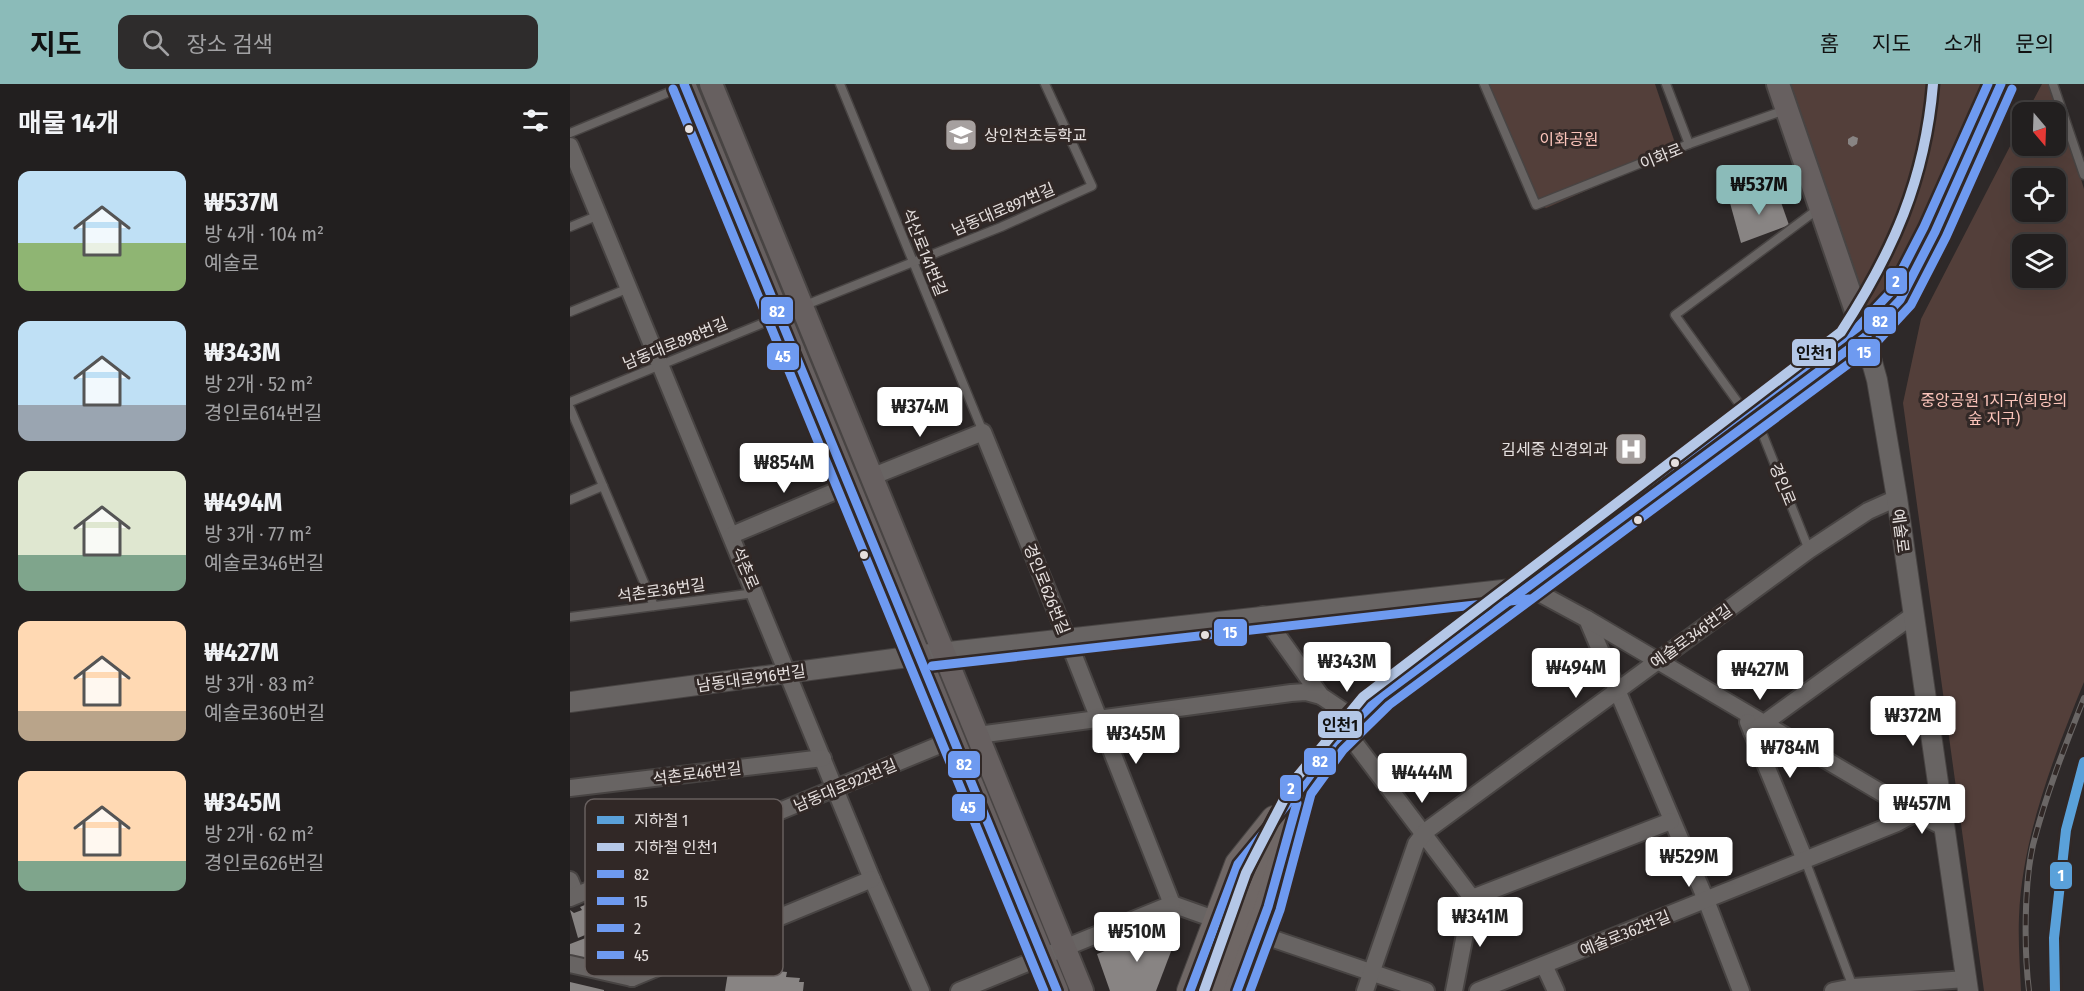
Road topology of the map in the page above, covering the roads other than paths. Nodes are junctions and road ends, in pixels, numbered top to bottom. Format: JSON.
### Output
{"nodes":[{"id":1,"x":711,"y":84,"type":"edge"},
{"id":2,"x":840,"y":84,"type":"edge"},
{"id":3,"x":1044,"y":84,"type":"edge"},
{"id":4,"x":1484,"y":84,"type":"edge"},
{"id":5,"x":1666,"y":84,"type":"edge"},
{"id":6,"x":1778,"y":84,"type":"edge"},
{"id":7,"x":2001,"y":84,"type":"edge"},
{"id":8,"x":2053,"y":84,"type":"edge"},
{"id":9,"x":684,"y":85,"type":"edge"},
{"id":10,"x":1787,"y":109,"type":"junction"},
{"id":11,"x":570,"y":133,"type":"edge"},
{"id":12,"x":1689,"y":144,"type":"junction"},
{"id":13,"x":570,"y":146,"type":"edge"},
{"id":14,"x":2084,"y":175,"type":"edge"},
{"id":15,"x":1820,"y":208,"type":"junction"},
{"id":16,"x":599,"y":215,"type":"junction"},
{"id":17,"x":570,"y":227,"type":"edge"},
{"id":18,"x":913,"y":263,"type":"junction"},
{"id":19,"x":629,"y":288,"type":"junction"},
{"id":20,"x":570,"y":312,"type":"edge"},
{"id":21,"x":790,"y":312,"type":"junction"},
{"id":22,"x":1865,"y":337,"type":"junction"},
{"id":23,"x":661,"y":364,"type":"junction"},
{"id":24,"x":570,"y":402,"type":"edge"},
{"id":25,"x":570,"y":408,"type":"edge"},
{"id":26,"x":1754,"y":420,"type":"junction"},
{"id":27,"x":983,"y":432,"type":"junction"},
{"id":28,"x":871,"y":477,"type":"junction"},
{"id":29,"x":850,"y":485,"type":"junction"},
{"id":30,"x":603,"y":486,"type":"junction"},
{"id":31,"x":1897,"y":498,"type":"junction"},
{"id":32,"x":570,"y":500,"type":"edge"},
{"id":33,"x":732,"y":535,"type":"junction"},
{"id":34,"x":1809,"y":550,"type":"junction"},
{"id":35,"x":1528,"y":587,"type":"junction"},
{"id":36,"x":756,"y":593,"type":"junction"},
{"id":37,"x":654,"y":606,"type":"junction"},
{"id":38,"x":1263,"y":615,"type":"junction"},
{"id":39,"x":1912,"y":616,"type":"junction"},
{"id":40,"x":570,"y":617,"type":"edge"},
{"id":41,"x":1587,"y":619,"type":"junction"},
{"id":42,"x":1067,"y":638,"type":"junction"},
{"id":43,"x":932,"y":654,"type":"junction"},
{"id":44,"x":1657,"y":660,"type":"junction"},
{"id":45,"x":789,"y":674,"type":"junction"},
{"id":46,"x":1617,"y":690,"type":"junction"},
{"id":47,"x":1321,"y":696,"type":"junction"},
{"id":48,"x":570,"y":702,"type":"edge"},
{"id":49,"x":1100,"y":721,"type":"junction"},
{"id":50,"x":1350,"y":724,"type":"junction"},
{"id":51,"x":1758,"y":728,"type":"junction"},
{"id":52,"x":978,"y":735,"type":"junction"},
{"id":53,"x":954,"y":739,"type":"junction"},
{"id":54,"x":823,"y":758,"type":"junction"},
{"id":55,"x":570,"y":788,"type":"edge"},
{"id":56,"x":835,"y":789,"type":"junction"},
{"id":57,"x":1300,"y":789,"type":"junction"},
{"id":58,"x":1940,"y":796,"type":"junction"},
{"id":59,"x":783,"y":809,"type":"edge"},
{"id":60,"x":1914,"y":812,"type":"junction"},
{"id":61,"x":1671,"y":821,"type":"junction"},
{"id":62,"x":1944,"y":827,"type":"junction"},
{"id":63,"x":1423,"y":835,"type":"junction"},
{"id":64,"x":1805,"y":860,"type":"junction"},
{"id":65,"x":872,"y":879,"type":"junction"},
{"id":66,"x":1472,"y":898,"type":"junction"},
{"id":67,"x":1706,"y":900,"type":"junction"},
{"id":68,"x":1172,"y":904,"type":"junction"},
{"id":69,"x":783,"y":918,"type":"edge"},
{"id":70,"x":1217,"y":920,"type":"junction"},
{"id":71,"x":1259,"y":934,"type":"junction"},
{"id":72,"x":1053,"y":951,"type":"junction"},
{"id":73,"x":570,"y":964,"type":"edge"},
{"id":74,"x":1544,"y":965,"type":"junction"},
{"id":75,"x":585,"y":969,"type":"edge"},
{"id":76,"x":1371,"y":972,"type":"junction"},
{"id":77,"x":607,"y":976,"type":"edge"},
{"id":78,"x":649,"y":976,"type":"edge"},
{"id":79,"x":631,"y":984,"type":"edge"},
{"id":80,"x":1967,"y":985,"type":"edge"},
{"id":81,"x":1853,"y":987,"type":"junction"},
{"id":82,"x":921,"y":991,"type":"edge"},
{"id":83,"x":959,"y":991,"type":"edge"},
{"id":84,"x":1057,"y":991,"type":"edge"},
{"id":85,"x":1082,"y":991,"type":"edge"},
{"id":86,"x":1190,"y":991,"type":"edge"},
{"id":87,"x":1215,"y":991,"type":"edge"},
{"id":88,"x":1237,"y":991,"type":"edge"},
{"id":89,"x":1365,"y":991,"type":"edge"},
{"id":90,"x":1426,"y":991,"type":"edge"},
{"id":91,"x":1454,"y":991,"type":"edge"},
{"id":92,"x":1478,"y":991,"type":"edge"},
{"id":93,"x":1556,"y":991,"type":"edge"},
{"id":94,"x":1741,"y":991,"type":"edge"},
{"id":95,"x":1833,"y":991,"type":"edge"}],
"edges":[{"from":1,"to":21,"type":"main road"},
{"from":2,"to":18,"type":"lane","name":"석산로141번길"},
{"from":3,"to":18,"type":"lane","name":"남동대로897번길"},
{"from":4,"to":12,"type":"lane","name":"이화로"},
{"from":5,"to":12,"type":"lane"},
{"from":6,"to":10,"type":"main road","name":"예술로"},
{"from":7,"to":22,"type":"main road"},
{"from":8,"to":14,"type":"lane"},
{"from":9,"to":11,"type":"lane"},
{"from":9,"to":21,"type":"main road"},
{"from":10,"to":12,"type":"lane","name":"이화로"},
{"from":10,"to":15,"type":"main road","name":"예술로"},
{"from":13,"to":16,"type":"street","name":"석촌로"},
{"from":15,"to":22,"type":"main road","name":"예술로"},
{"from":15,"to":26,"type":"lane","name":"경인로"},
{"from":16,"to":17,"type":"lane"},
{"from":16,"to":19,"type":"street","name":"석촌로"},
{"from":18,"to":21,"type":"lane","name":"남동대로897번길"},
{"from":18,"to":27,"type":"lane","name":"석산로141번길"},
{"from":19,"to":20,"type":"lane"},
{"from":19,"to":23,"type":"street","name":"석촌로"},
{"from":21,"to":23,"type":"lane","name":"남동대로898번길"},
{"from":21,"to":28,"type":"main road"},
{"from":21,"to":29,"type":"main road"},
{"from":22,"to":26,"type":"main road"},
{"from":22,"to":31,"type":"street","name":"예술로"},
{"from":23,"to":24,"type":"lane","name":"남동대로898번길"},
{"from":23,"to":33,"type":"street","name":"석촌로"},
{"from":25,"to":30,"type":"lane"},
{"from":26,"to":34,"type":"lane","name":"경인로"},
{"from":26,"to":35,"type":"main road"},
{"from":27,"to":28,"type":"street"},
{"from":27,"to":42,"type":"street","name":"경인로626번길"},
{"from":28,"to":43,"type":"main road"},
{"from":29,"to":33,"type":"street"},
{"from":29,"to":43,"type":"main road"},
{"from":30,"to":32,"type":"lane"},
{"from":30,"to":37,"type":"lane"},
{"from":31,"to":34,"type":"street","name":"예술로346번길"},
{"from":31,"to":39,"type":"street","name":"예술로"},
{"from":33,"to":36,"type":"street","name":"석촌로"},
{"from":34,"to":44,"type":"street","name":"예술로346번길"},
{"from":35,"to":38,"type":"street","name":"남동대로916번길"},
{"from":35,"to":41,"type":"street"},
{"from":35,"to":50,"type":"main road"},
{"from":36,"to":37,"type":"lane","name":"석촌로36번길"},
{"from":36,"to":45,"type":"street","name":"석촌로"},
{"from":37,"to":40,"type":"lane","name":"석촌로36번길"},
{"from":38,"to":42,"type":"street","name":"남동대로916번길"},
{"from":38,"to":47,"type":"street"},
{"from":39,"to":51,"type":"street"},
{"from":39,"to":58,"type":"street","name":"예술로"},
{"from":41,"to":44,"type":"street"},
{"from":41,"to":46,"type":"street"},
{"from":42,"to":43,"type":"street","name":"남동대로916번길"},
{"from":42,"to":49,"type":"street","name":"경인로626번길"},
{"from":43,"to":45,"type":"street","name":"남동대로916번길"},
{"from":43,"to":52,"type":"main road"},
{"from":43,"to":53,"type":"main road"},
{"from":44,"to":46,"type":"street","name":"예술로346번길"},
{"from":44,"to":51,"type":"street"},
{"from":45,"to":48,"type":"street","name":"남동대로916번길"},
{"from":45,"to":54,"type":"street","name":"석촌로"},
{"from":46,"to":61,"type":"street"},
{"from":46,"to":63,"type":"street","name":"예술로346번길"},
{"from":47,"to":49,"type":"street"},
{"from":47,"to":50,"type":"street"},
{"from":49,"to":52,"type":"street"},
{"from":49,"to":68,"type":"street","name":"경인로626번길"},
{"from":50,"to":57,"type":"main road"},
{"from":50,"to":63,"type":"street"},
{"from":51,"to":60,"type":"street"},
{"from":51,"to":64,"type":"street"},
{"from":52,"to":72,"type":"main road"},
{"from":53,"to":56,"type":"street","name":"남동대로922번길"},
{"from":53,"to":72,"type":"main road"},
{"from":54,"to":55,"type":"street","name":"석촌로46번길"},
{"from":54,"to":56,"type":"street","name":"석촌로"},
{"from":56,"to":59,"type":"street","name":"남동대로922번길"},
{"from":56,"to":65,"type":"street","name":"석촌로"},
{"from":57,"to":70,"type":"main road"},
{"from":57,"to":71,"type":"main road"},
{"from":57,"to":87,"type":"main road"},
{"from":58,"to":60,"type":"street","name":"예술로362번길"},
{"from":58,"to":62,"type":"street","name":"예술로"},
{"from":60,"to":62,"type":"street"},
{"from":60,"to":64,"type":"street","name":"예술로362번길"},
{"from":61,"to":66,"type":"street"},
{"from":61,"to":67,"type":"street"},
{"from":62,"to":80,"type":"street","name":"예술로"},
{"from":63,"to":66,"type":"street"},
{"from":63,"to":76,"type":"street","name":"예술로346번길"},
{"from":64,"to":67,"type":"street","name":"예술로362번길"},
{"from":64,"to":81,"type":"lane"},
{"from":65,"to":69,"type":"street"},
{"from":65,"to":82,"type":"street","name":"석촌로"},
{"from":66,"to":91,"type":"street"},
{"from":67,"to":74,"type":"street","name":"예술로362번길"},
{"from":67,"to":94,"type":"street"},
{"from":68,"to":70,"type":"street"},
{"from":68,"to":72,"type":"street"},
{"from":70,"to":86,"type":"main road"},
{"from":71,"to":76,"type":"street"},
{"from":71,"to":88,"type":"main road"},
{"from":72,"to":83,"type":"street"},
{"from":72,"to":84,"type":"main road"},
{"from":72,"to":85,"type":"main road"},
{"from":73,"to":75,"type":"street"},
{"from":74,"to":92,"type":"street","name":"예술로362번길"},
{"from":74,"to":93,"type":"street"},
{"from":76,"to":89,"type":"street","name":"예술로346번길"},
{"from":76,"to":90,"type":"street"},
{"from":77,"to":79,"type":"street"},
{"from":78,"to":79,"type":"street"},
{"from":80,"to":81,"type":"street"},
{"from":81,"to":95,"type":"street"}]}
